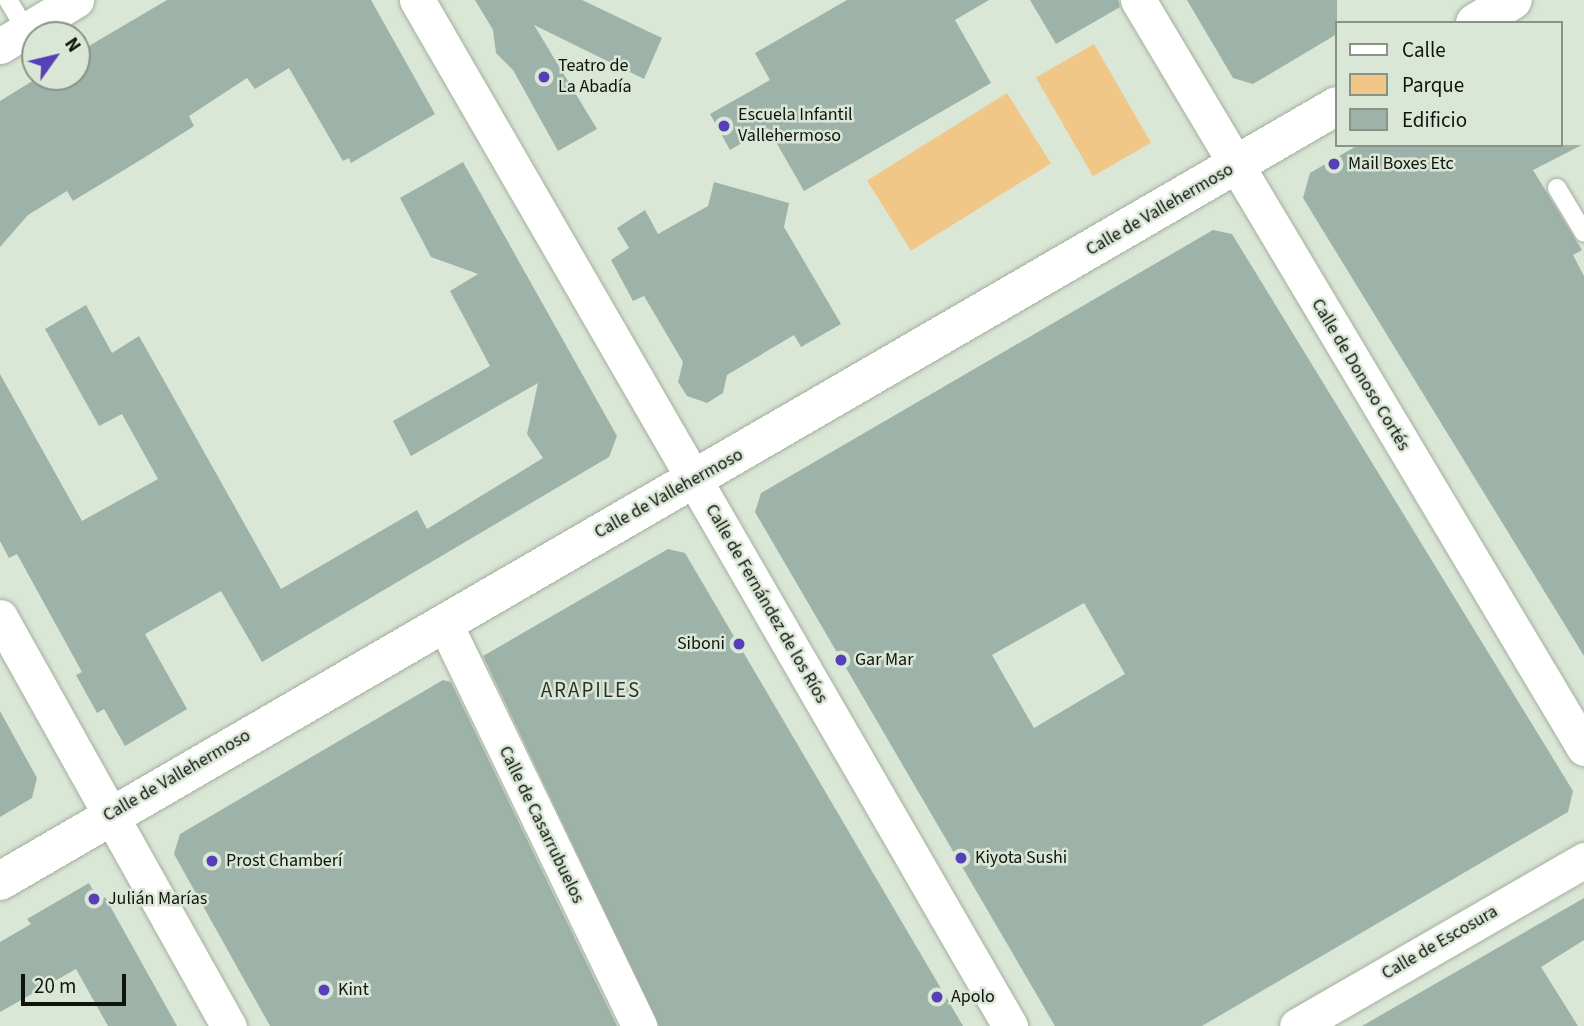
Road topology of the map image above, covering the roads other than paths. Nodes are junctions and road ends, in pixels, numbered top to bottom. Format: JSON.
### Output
{"nodes":[{"id":1,"x":8,"y":0,"type":"edge"},
{"id":2,"x":76,"y":0,"type":"edge"},
{"id":3,"x":417,"y":0,"type":"edge"},
{"id":4,"x":1138,"y":0,"type":"edge"},
{"id":5,"x":1513,"y":0,"type":"edge"},
{"id":6,"x":1478,"y":21,"type":"edge"},
{"id":7,"x":13,"y":38,"type":"edge"},
{"id":8,"x":1336,"y":107,"type":"edge"},
{"id":9,"x":1236,"y":167,"type":"junction"},
{"id":10,"x":1557,"y":188,"type":"dead end"},
{"id":11,"x":1584,"y":233,"type":"edge"},
{"id":12,"x":693,"y":479,"type":"junction"},
{"id":13,"x":0,"y":617,"type":"edge"},
{"id":14,"x":445,"y":624,"type":"junction"},
{"id":15,"x":1584,"y":748,"type":"edge"},
{"id":16,"x":110,"y":815,"type":"junction"},
{"id":17,"x":1584,"y":860,"type":"edge"},
{"id":18,"x":0,"y":881,"type":"edge"},
{"id":19,"x":229,"y":1026,"type":"edge"},
{"id":20,"x":639,"y":1026,"type":"edge"},
{"id":21,"x":1010,"y":1026,"type":"edge"},
{"id":22,"x":1297,"y":1026,"type":"edge"}],
"edges":[{"from":1,"to":7,"type":"lane"},
{"from":2,"to":7,"type":"street"},
{"from":3,"to":12,"type":"street","name":"Calle de Fernández de los Ríos"},
{"from":4,"to":9,"type":"street","name":"Calle de Donoso Cortés"},
{"from":5,"to":6,"type":"street"},
{"from":8,"to":9,"type":"street","name":"Calle de Vallehermoso"},
{"from":9,"to":12,"type":"street","name":"Calle de Vallehermoso"},
{"from":9,"to":15,"type":"street","name":"Calle de Donoso Cortés"},
{"from":10,"to":11,"type":"lane"},
{"from":12,"to":14,"type":"street","name":"Calle de Vallehermoso"},
{"from":12,"to":21,"type":"street","name":"Calle de Fernández de los Ríos"},
{"from":13,"to":16,"type":"street"},
{"from":14,"to":16,"type":"street","name":"Calle de Vallehermoso"},
{"from":14,"to":20,"type":"street","name":"Calle de Casarrubuelos"},
{"from":16,"to":18,"type":"street","name":"Calle de Vallehermoso"},
{"from":16,"to":19,"type":"street"},
{"from":17,"to":22,"type":"street","name":"Calle de Escosura"}]}
